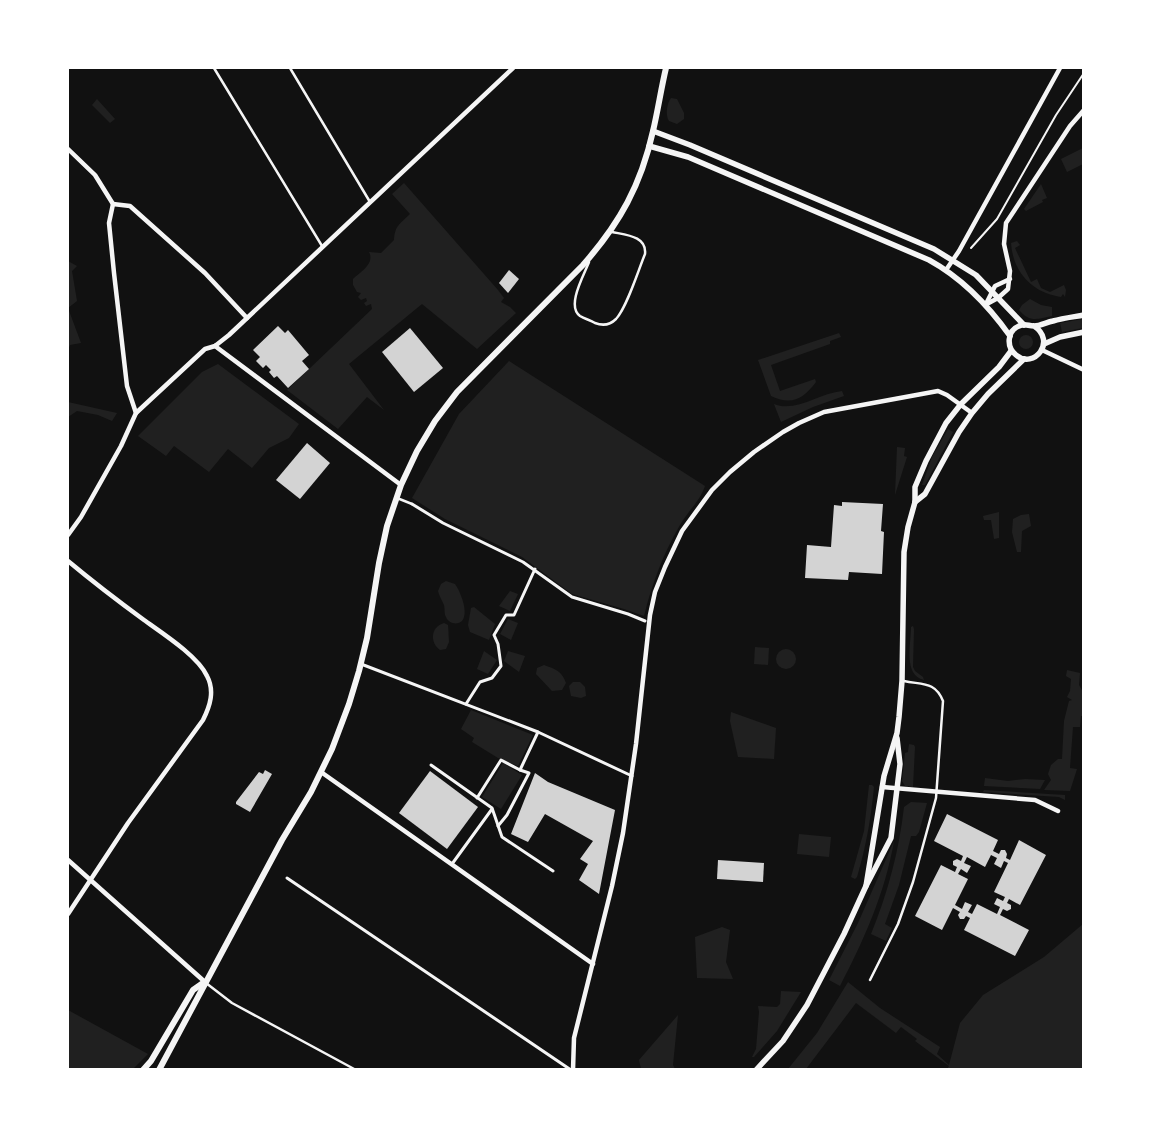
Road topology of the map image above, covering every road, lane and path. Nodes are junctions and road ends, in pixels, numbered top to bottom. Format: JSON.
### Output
{"nodes":[{"id":1,"x":214,"y":68,"type":"edge"},
{"id":2,"x":290,"y":68,"type":"edge"},
{"id":3,"x":513,"y":68,"type":"edge"},
{"id":4,"x":661,"y":68,"type":"edge"},
{"id":5,"x":666,"y":68,"type":"edge"},
{"id":6,"x":1060,"y":68,"type":"edge"},
{"id":7,"x":1084,"y":72,"type":"edge"},
{"id":8,"x":662,"y":83,"type":"junction"},
{"id":9,"x":1084,"y":110,"type":"edge"},
{"id":10,"x":653,"y":131,"type":"junction"},
{"id":11,"x":649,"y":146,"type":"junction"},
{"id":12,"x":68,"y":149,"type":"edge"},
{"id":13,"x":113,"y":204,"type":"junction"},
{"id":14,"x":368,"y":204,"type":"junction"},
{"id":15,"x":610,"y":231,"type":"junction"},
{"id":16,"x":323,"y":248,"type":"junction"},
{"id":17,"x":972,"y":248,"type":"dead end"},
{"id":18,"x":591,"y":256,"type":"junction"},
{"id":19,"x":953,"y":260,"type":"junction"},
{"id":20,"x":946,"y":270,"type":"junction"},
{"id":21,"x":1010,"y":279,"type":"junction"},
{"id":22,"x":992,"y":292,"type":"junction"},
{"id":23,"x":998,"y":298,"type":"junction"},
{"id":24,"x":985,"y":305,"type":"junction"},
{"id":25,"x":1084,"y":315,"type":"edge"},
{"id":26,"x":247,"y":318,"type":"junction"},
{"id":27,"x":1024,"y":324,"type":"junction"},
{"id":28,"x":1034,"y":326,"type":"junction"},
{"id":29,"x":1084,"y":332,"type":"edge"},
{"id":30,"x":1010,"y":336,"type":"junction"},
{"id":31,"x":215,"y":346,"type":"junction"},
{"id":32,"x":1043,"y":347,"type":"junction"},
{"id":33,"x":1011,"y":351,"type":"junction"},
{"id":34,"x":1024,"y":359,"type":"junction"},
{"id":35,"x":1084,"y":370,"type":"edge"},
{"id":36,"x":961,"y":404,"type":"junction"},
{"id":37,"x":136,"y":413,"type":"junction"},
{"id":38,"x":972,"y":413,"type":"junction"},
{"id":39,"x":401,"y":485,"type":"junction"},
{"id":40,"x":396,"y":498,"type":"junction"},
{"id":41,"x":915,"y":502,"type":"junction"},
{"id":42,"x":412,"y":504,"type":"joint"},
{"id":43,"x":68,"y":535,"type":"edge"},
{"id":44,"x":68,"y":561,"type":"edge"},
{"id":45,"x":534,"y":570,"type":"junction"},
{"id":46,"x":645,"y":622,"type":"dead end"},
{"id":47,"x":361,"y":664,"type":"junction"},
{"id":48,"x":902,"y":681,"type":"junction"},
{"id":49,"x":466,"y":704,"type":"junction"},
{"id":50,"x":538,"y":732,"type":"junction"},
{"id":51,"x":897,"y":733,"type":"junction"},
{"id":52,"x":431,"y":765,"type":"dead end"},
{"id":53,"x":520,"y":770,"type":"junction"},
{"id":54,"x":321,"y":772,"type":"junction"},
{"id":55,"x":632,"y":776,"type":"junction"},
{"id":56,"x":882,"y":787,"type":"junction"},
{"id":57,"x":897,"y":788,"type":"junction"},
{"id":58,"x":936,"y":792,"type":"junction"},
{"id":59,"x":477,"y":798,"type":"junction"},
{"id":60,"x":492,"y":808,"type":"junction"},
{"id":61,"x":1058,"y":811,"type":"dead end"},
{"id":62,"x":498,"y":826,"type":"junction"},
{"id":63,"x":68,"y":860,"type":"edge"},
{"id":64,"x":452,"y":864,"type":"junction"},
{"id":65,"x":553,"y":872,"type":"dead end"},
{"id":66,"x":287,"y":878,"type":"dead end"},
{"id":67,"x":90,"y":880,"type":"junction"},
{"id":68,"x":866,"y":886,"type":"junction"},
{"id":69,"x":68,"y":914,"type":"edge"},
{"id":70,"x":594,"y":964,"type":"junction"},
{"id":71,"x":870,"y":980,"type":"dead end"},
{"id":72,"x":205,"y":982,"type":"junction"},
{"id":73,"x":143,"y":1070,"type":"edge"},
{"id":74,"x":159,"y":1070,"type":"edge"},
{"id":75,"x":356,"y":1070,"type":"edge"},
{"id":76,"x":572,"y":1070,"type":"edge"},
{"id":77,"x":756,"y":1070,"type":"edge"}],
"edges":[{"from":1,"to":16,"type":"lane"},
{"from":2,"to":14,"type":"lane"},
{"from":3,"to":14,"type":"street"},
{"from":4,"to":8,"type":"main road"},
{"from":5,"to":8,"type":"main road"},
{"from":6,"to":19,"type":"street"},
{"from":7,"to":17,"type":"path"},
{"from":8,"to":10,"type":"main road"},
{"from":9,"to":21,"type":"street"},
{"from":10,"to":11,"type":"main road"},
{"from":10,"to":19,"type":"street"},
{"from":11,"to":15,"type":"main road"},
{"from":11,"to":20,"type":"street"},
{"from":12,"to":13,"type":"street"},
{"from":13,"to":26,"type":"street"},
{"from":13,"to":37,"type":"street"},
{"from":14,"to":16,"type":"street"},
{"from":15,"to":18,"type":"main road"},
{"from":15,"to":18,"type":"lane"},
{"from":16,"to":26,"type":"street"},
{"from":18,"to":39,"type":"main road"},
{"from":19,"to":20,"type":"street"},
{"from":19,"to":22,"type":"street"},
{"from":20,"to":24,"type":"street"},
{"from":21,"to":22,"type":"street"},
{"from":21,"to":23,"type":"street"},
{"from":22,"to":23,"type":"street"},
{"from":22,"to":24,"type":"street"},
{"from":23,"to":24,"type":"street"},
{"from":23,"to":27,"type":"street"},
{"from":24,"to":30,"type":"street"},
{"from":25,"to":28,"type":"street"},
{"from":26,"to":31,"type":"street"},
{"from":27,"to":28,"type":"street"},
{"from":27,"to":30,"type":"street"},
{"from":28,"to":32,"type":"street"},
{"from":29,"to":32,"type":"street"},
{"from":30,"to":33,"type":"street"},
{"from":31,"to":37,"type":"street"},
{"from":31,"to":39,"type":"street"},
{"from":32,"to":34,"type":"street"},
{"from":32,"to":35,"type":"street"},
{"from":33,"to":34,"type":"street"},
{"from":33,"to":36,"type":"street"},
{"from":34,"to":38,"type":"street"},
{"from":36,"to":38,"type":"street"},
{"from":36,"to":41,"type":"street"},
{"from":36,"to":55,"type":"street"},
{"from":37,"to":43,"type":"street"},
{"from":38,"to":41,"type":"street"},
{"from":39,"to":40,"type":"main road"},
{"from":40,"to":42,"type":"lane"},
{"from":40,"to":47,"type":"main road"},
{"from":41,"to":48,"type":"street"},
{"from":42,"to":45,"type":"street"},
{"from":44,"to":67,"type":"street"},
{"from":45,"to":46,"type":"street"},
{"from":45,"to":49,"type":"street"},
{"from":47,"to":49,"type":"street"},
{"from":47,"to":54,"type":"main road"},
{"from":48,"to":51,"type":"street"},
{"from":48,"to":58,"type":"lane"},
{"from":49,"to":50,"type":"street"},
{"from":50,"to":53,"type":"street"},
{"from":50,"to":55,"type":"street"},
{"from":51,"to":56,"type":"street"},
{"from":51,"to":57,"type":"street"},
{"from":52,"to":59,"type":"street"},
{"from":53,"to":59,"type":"street"},
{"from":53,"to":62,"type":"street"},
{"from":54,"to":64,"type":"street"},
{"from":54,"to":72,"type":"main road"},
{"from":55,"to":70,"type":"street"},
{"from":56,"to":57,"type":"street"},
{"from":56,"to":68,"type":"street"},
{"from":57,"to":58,"type":"street"},
{"from":57,"to":68,"type":"street"},
{"from":58,"to":61,"type":"street"},
{"from":58,"to":71,"type":"lane"},
{"from":59,"to":60,"type":"street"},
{"from":60,"to":62,"type":"street"},
{"from":60,"to":64,"type":"street"},
{"from":62,"to":65,"type":"street"},
{"from":63,"to":67,"type":"street"},
{"from":64,"to":70,"type":"street"},
{"from":66,"to":76,"type":"street"},
{"from":67,"to":69,"type":"street"},
{"from":67,"to":72,"type":"street"},
{"from":68,"to":77,"type":"street"},
{"from":70,"to":76,"type":"street"},
{"from":72,"to":73,"type":"main road"},
{"from":72,"to":74,"type":"main road"},
{"from":72,"to":75,"type":"lane"}]}
